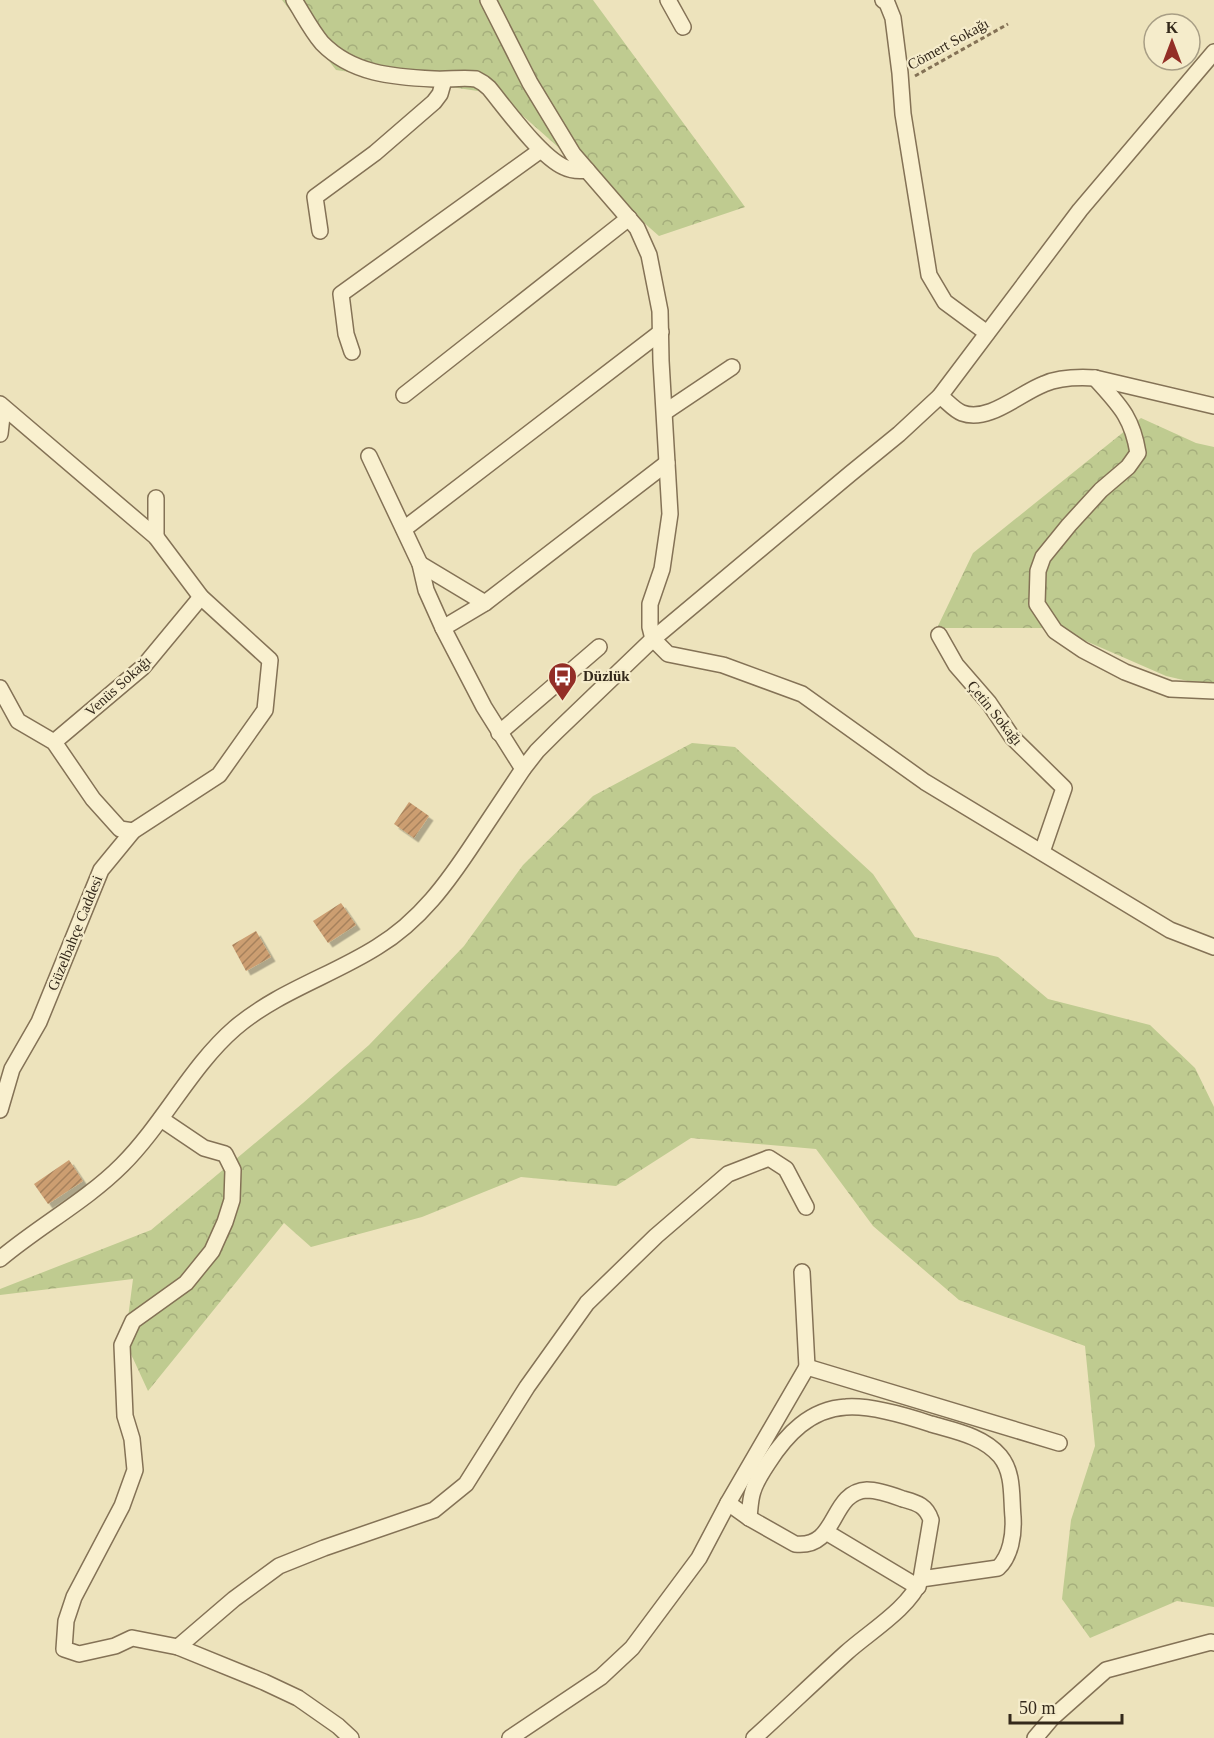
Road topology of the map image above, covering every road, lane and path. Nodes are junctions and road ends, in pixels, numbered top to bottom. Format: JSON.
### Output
{"nodes":[{"id":1,"x":294,"y":0,"type":"edge"},
{"id":2,"x":488,"y":0,"type":"edge"},
{"id":3,"x":668,"y":0,"type":"edge"},
{"id":4,"x":883,"y":0,"type":"edge"},
{"id":5,"x":1008,"y":24,"type":"dead end"},
{"id":6,"x":683,"y":27,"type":"dead end"},
{"id":7,"x":1214,"y":52,"type":"edge"},
{"id":8,"x":444,"y":80,"type":"junction"},
{"id":9,"x":901,"y":84,"type":"junction"},
{"id":10,"x":541,"y":150,"type":"junction"},
{"id":11,"x":587,"y":170,"type":"junction"},
{"id":12,"x":629,"y":218,"type":"junction"},
{"id":13,"x":320,"y":231,"type":"dead end"},
{"id":14,"x":661,"y":332,"type":"junction"},
{"id":15,"x":987,"y":333,"type":"junction"},
{"id":16,"x":352,"y":352,"type":"dead end"},
{"id":17,"x":732,"y":367,"type":"dead end"},
{"id":18,"x":1095,"y":378,"type":"junction"},
{"id":19,"x":404,"y":395,"type":"dead end"},
{"id":20,"x":940,"y":396,"type":"junction"},
{"id":21,"x":2,"y":406,"type":"edge"},
{"id":22,"x":1214,"y":406,"type":"edge"},
{"id":23,"x":665,"y":412,"type":"junction"},
{"id":24,"x":0,"y":434,"type":"edge"},
{"id":25,"x":369,"y":456,"type":"dead end"},
{"id":26,"x":667,"y":463,"type":"junction"},
{"id":27,"x":156,"y":498,"type":"dead end"},
{"id":28,"x":404,"y":529,"type":"junction"},
{"id":29,"x":156,"y":537,"type":"junction"},
{"id":30,"x":420,"y":564,"type":"junction"},
{"id":31,"x":201,"y":597,"type":"junction"},
{"id":32,"x":485,"y":603,"type":"junction"},
{"id":33,"x":443,"y":628,"type":"junction"},
{"id":34,"x":939,"y":635,"type":"dead end"},
{"id":35,"x":653,"y":639,"type":"junction"},
{"id":36,"x":599,"y":647,"type":"dead end"},
{"id":37,"x":0,"y":688,"type":"edge"},
{"id":38,"x":1214,"y":691,"type":"edge"},
{"id":39,"x":499,"y":733,"type":"junction"},
{"id":40,"x":54,"y":742,"type":"junction"},
{"id":41,"x":523,"y":769,"type":"junction"},
{"id":42,"x":133,"y":831,"type":"junction"},
{"id":43,"x":1042,"y":852,"type":"junction"},
{"id":44,"x":1214,"y":947,"type":"edge"},
{"id":45,"x":0,"y":1110,"type":"edge"},
{"id":46,"x":161,"y":1119,"type":"junction"},
{"id":47,"x":806,"y":1207,"type":"dead end"},
{"id":48,"x":0,"y":1259,"type":"edge"},
{"id":49,"x":802,"y":1272,"type":"dead end"},
{"id":50,"x":807,"y":1367,"type":"junction"},
{"id":51,"x":1059,"y":1443,"type":"dead end"},
{"id":52,"x":728,"y":1503,"type":"junction"},
{"id":53,"x":749,"y":1518,"type":"junction"},
{"id":54,"x":826,"y":1532,"type":"junction"},
{"id":55,"x":920,"y":1583,"type":"junction"},
{"id":56,"x":1214,"y":1643,"type":"edge"},
{"id":57,"x":178,"y":1647,"type":"junction"},
{"id":58,"x":351,"y":1738,"type":"edge"},
{"id":59,"x":510,"y":1738,"type":"edge"},
{"id":60,"x":754,"y":1738,"type":"edge"},
{"id":61,"x":1035,"y":1738,"type":"edge"}],
"edges":[{"from":1,"to":8,"type":"street"},
{"from":2,"to":11,"type":"street"},
{"from":3,"to":6,"type":"street"},
{"from":4,"to":9,"type":"street"},
{"from":5,"to":9,"type":"path","name":"Cömert Sokağı"},
{"from":7,"to":15,"type":"street"},
{"from":8,"to":10,"type":"street"},
{"from":8,"to":13,"type":"street"},
{"from":9,"to":15,"type":"street"},
{"from":10,"to":11,"type":"street"},
{"from":10,"to":16,"type":"street"},
{"from":11,"to":12,"type":"street"},
{"from":12,"to":14,"type":"street"},
{"from":12,"to":19,"type":"street"},
{"from":14,"to":23,"type":"street"},
{"from":14,"to":28,"type":"street"},
{"from":15,"to":20,"type":"street"},
{"from":17,"to":23,"type":"street"},
{"from":18,"to":20,"type":"street"},
{"from":18,"to":22,"type":"street"},
{"from":18,"to":38,"type":"street"},
{"from":20,"to":35,"type":"street"},
{"from":21,"to":24,"type":"street"},
{"from":21,"to":29,"type":"street"},
{"from":23,"to":26,"type":"street"},
{"from":25,"to":28,"type":"street"},
{"from":26,"to":32,"type":"street"},
{"from":26,"to":35,"type":"street"},
{"from":27,"to":29,"type":"street"},
{"from":28,"to":30,"type":"street"},
{"from":29,"to":31,"type":"street"},
{"from":30,"to":32,"type":"street"},
{"from":30,"to":33,"type":"street"},
{"from":31,"to":40,"type":"street","name":"Venüs Sokağı"},
{"from":31,"to":42,"type":"street","name":"Güzelbahçe Caddesi"},
{"from":32,"to":33,"type":"street"},
{"from":33,"to":39,"type":"street"},
{"from":34,"to":43,"type":"street","name":"Çetin Sokağı"},
{"from":35,"to":41,"type":"street"},
{"from":35,"to":43,"type":"street"},
{"from":36,"to":39,"type":"street"},
{"from":37,"to":40,"type":"street"},
{"from":39,"to":41,"type":"street"},
{"from":40,"to":42,"type":"street"},
{"from":41,"to":46,"type":"street"},
{"from":42,"to":45,"type":"street","name":"Güzelbahçe Caddesi"},
{"from":43,"to":44,"type":"street"},
{"from":46,"to":48,"type":"street"},
{"from":46,"to":57,"type":"street"},
{"from":47,"to":57,"type":"street"},
{"from":49,"to":50,"type":"street"},
{"from":50,"to":51,"type":"street"},
{"from":50,"to":52,"type":"street"},
{"from":52,"to":53,"type":"street"},
{"from":52,"to":59,"type":"street"},
{"from":53,"to":54,"type":"street"},
{"from":53,"to":55,"type":"street"},
{"from":54,"to":55,"type":"street"},
{"from":54,"to":55,"type":"street"},
{"from":55,"to":60,"type":"street"},
{"from":56,"to":61,"type":"street"},
{"from":57,"to":58,"type":"street"}]}
